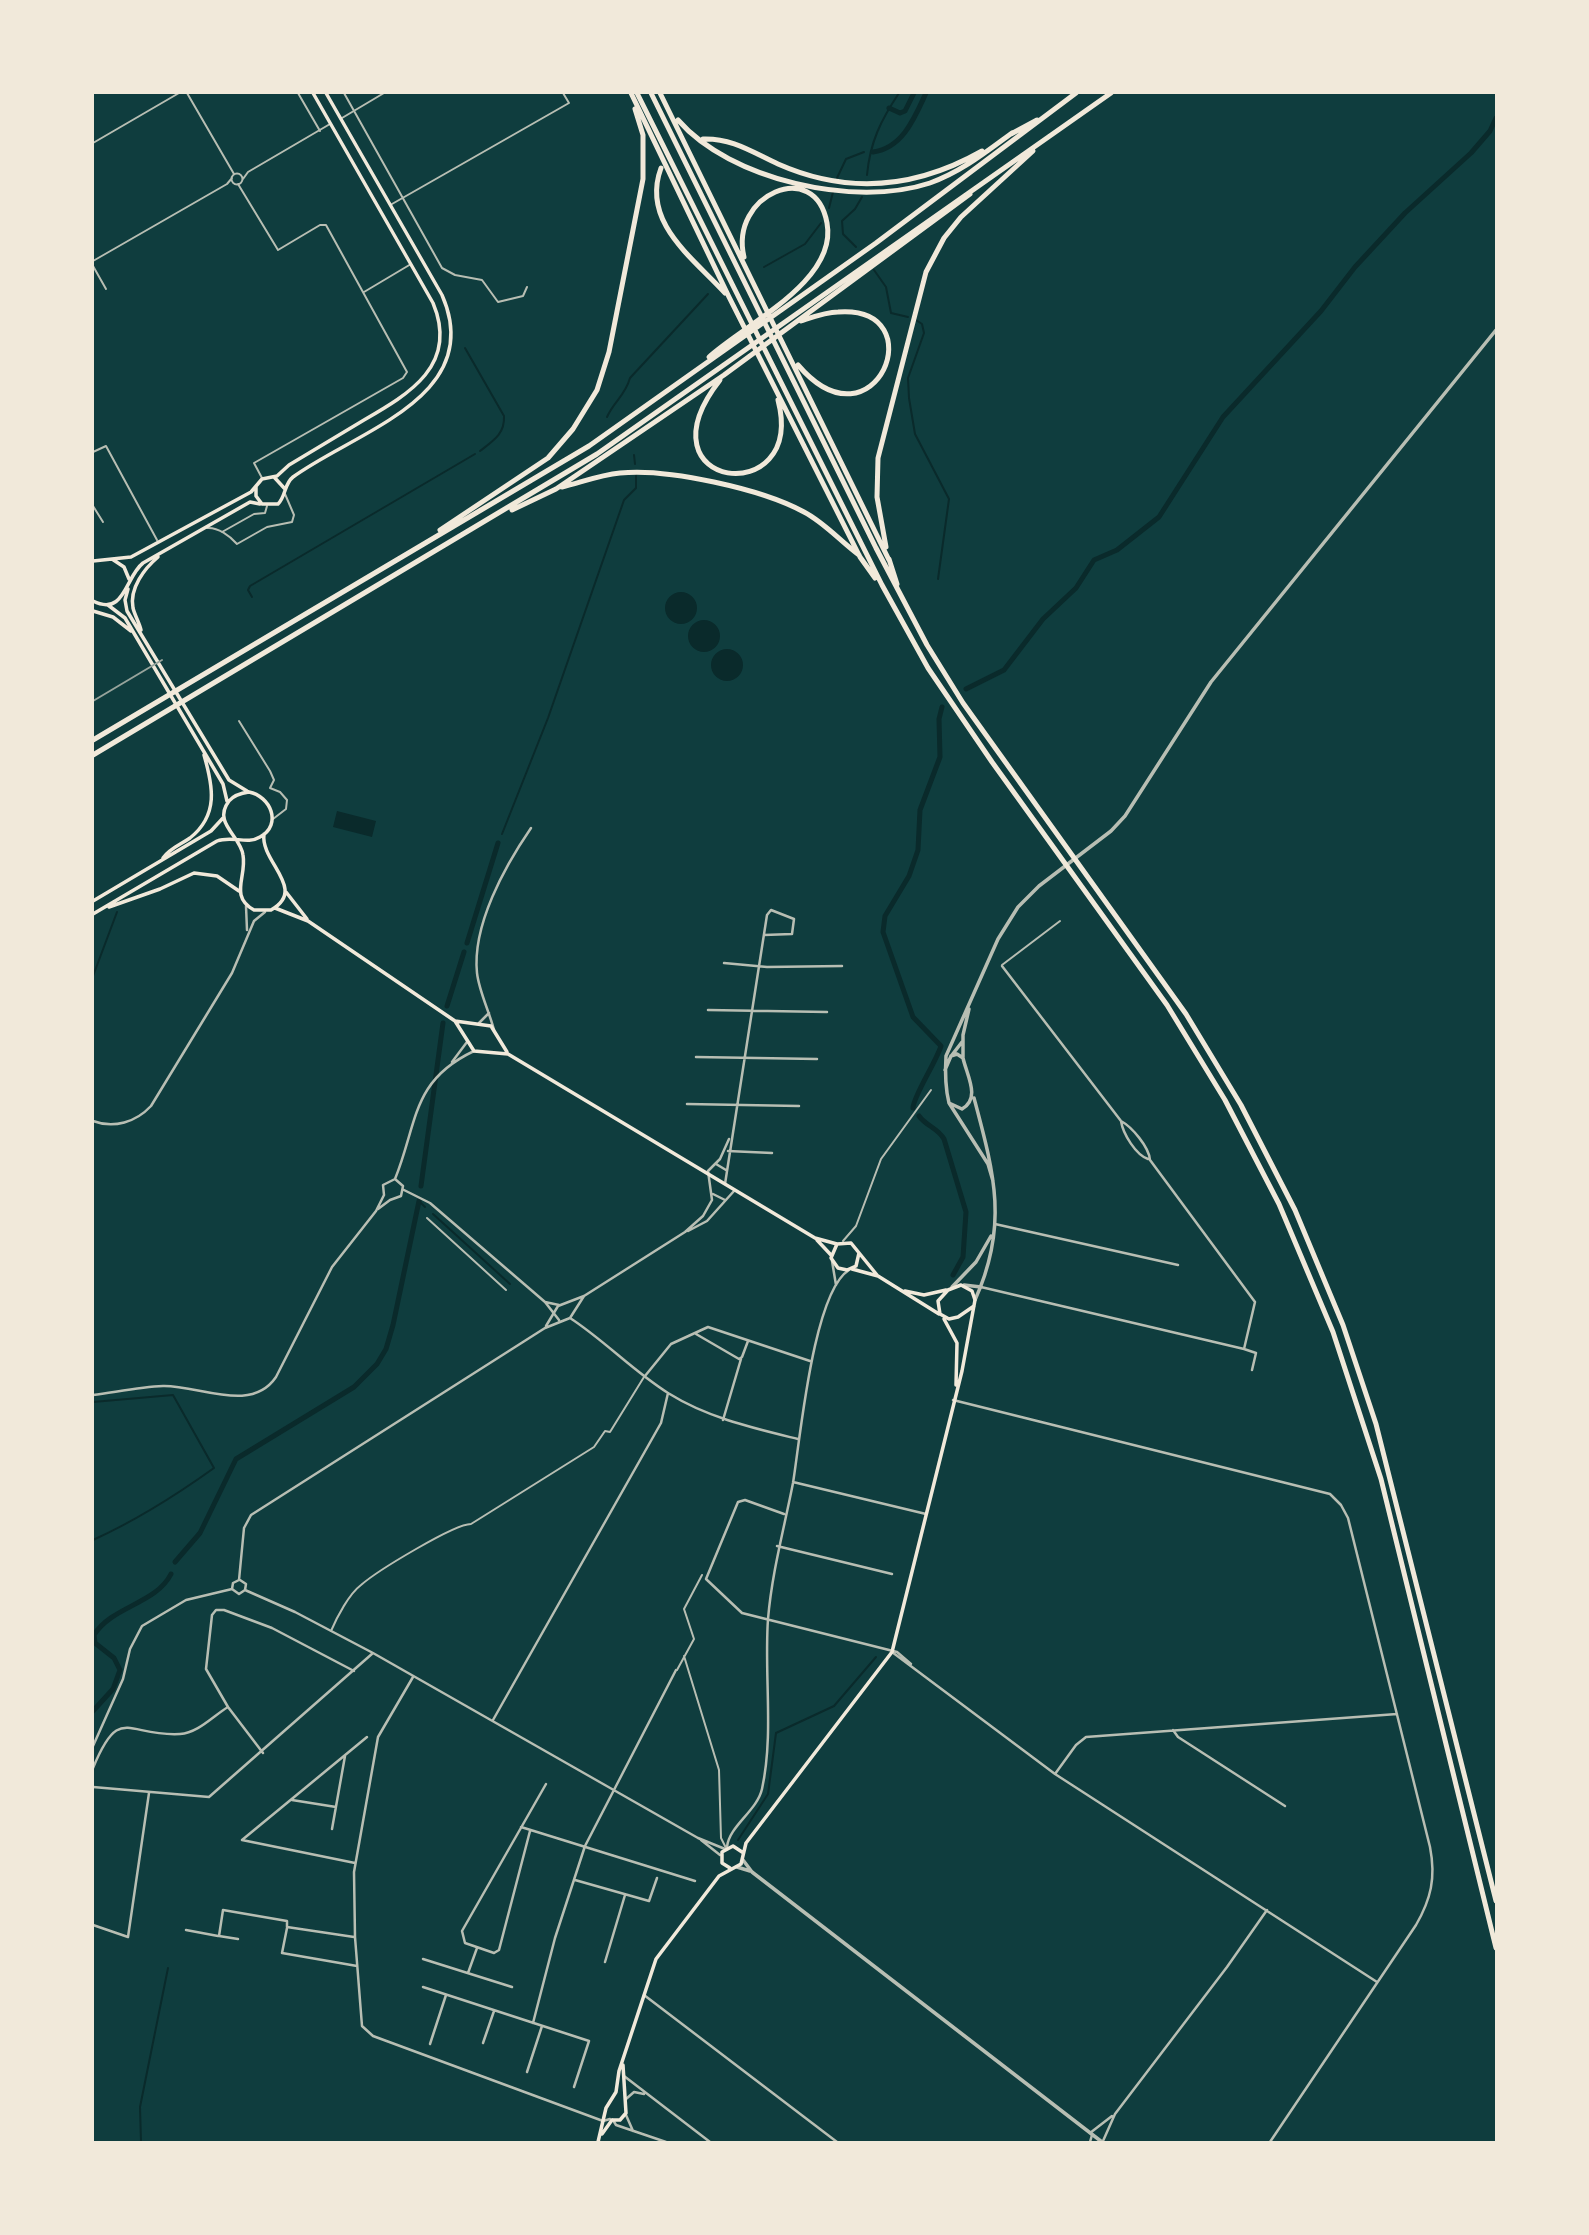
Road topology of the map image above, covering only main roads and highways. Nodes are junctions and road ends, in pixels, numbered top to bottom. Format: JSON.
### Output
{"nodes":[{"id":1,"x":313,"y":93,"type":"edge"},
{"id":2,"x":326,"y":93,"type":"edge"},
{"id":3,"x":631,"y":93,"type":"edge"},
{"id":4,"x":637,"y":93,"type":"edge"},
{"id":5,"x":651,"y":93,"type":"edge"},
{"id":6,"x":660,"y":93,"type":"edge"},
{"id":7,"x":1076,"y":93,"type":"edge"},
{"id":8,"x":1111,"y":93,"type":"edge"},
{"id":9,"x":671,"y":111,"type":"junction"},
{"id":10,"x":1050,"y":112,"type":"junction"},
{"id":11,"x":1012,"y":133,"type":"junction"},
{"id":12,"x":703,"y":139,"type":"dead end"},
{"id":13,"x":1044,"y":140,"type":"junction"},
{"id":14,"x":660,"y":168,"type":"dead end"},
{"id":15,"x":988,"y":178,"type":"junction"},
{"id":16,"x":747,"y":267,"type":"junction"},
{"id":17,"x":729,"y":297,"type":"junction"},
{"id":18,"x":798,"y":321,"type":"junction"},
{"id":19,"x":789,"y":351,"type":"junction"},
{"id":20,"x":692,"y":373,"type":"junction"},
{"id":21,"x":724,"y":375,"type":"junction"},
{"id":22,"x":775,"y":387,"type":"junction"},
{"id":23,"x":272,"y":477,"type":"junction"},
{"id":24,"x":256,"y":487,"type":"junction"},
{"id":25,"x":556,"y":489,"type":"junction"},
{"id":26,"x":285,"y":493,"type":"junction"},
{"id":27,"x":264,"y":505,"type":"junction"},
{"id":28,"x":480,"y":524,"type":"junction"},
{"id":29,"x":415,"y":549,"type":"junction"},
{"id":30,"x":163,"y":553,"type":"junction"},
{"id":31,"x":860,"y":557,"type":"junction"},
{"id":32,"x":110,"y":558,"type":"junction"},
{"id":33,"x":889,"y":560,"type":"junction"},
{"id":34,"x":93,"y":561,"type":"edge"},
{"id":35,"x":129,"y":581,"type":"junction"},
{"id":36,"x":128,"y":589,"type":"junction"},
{"id":37,"x":889,"y":598,"type":"junction"},
{"id":38,"x":902,"y":600,"type":"junction"},
{"id":39,"x":93,"y":601,"type":"edge"},
{"id":40,"x":108,"y":605,"type":"junction"},
{"id":41,"x":93,"y":611,"type":"edge"},
{"id":42,"x":132,"y":633,"type":"junction"},
{"id":43,"x":141,"y":633,"type":"junction"},
{"id":44,"x":93,"y":740,"type":"edge"},
{"id":45,"x":203,"y":750,"type":"junction"},
{"id":46,"x":93,"y":755,"type":"edge"},
{"id":47,"x":249,"y":792,"type":"junction"},
{"id":48,"x":228,"y":803,"type":"junction"},
{"id":49,"x":224,"y":817,"type":"junction"},
{"id":50,"x":264,"y":834,"type":"junction"},
{"id":51,"x":235,"y":837,"type":"junction"},
{"id":52,"x":159,"y":862,"type":"junction"},
{"id":53,"x":239,"y":891,"type":"junction"},
{"id":54,"x":286,"y":892,"type":"junction"},
{"id":55,"x":93,"y":901,"type":"edge"},
{"id":56,"x":275,"y":908,"type":"junction"},
{"id":57,"x":100,"y":910,"type":"junction"},
{"id":58,"x":93,"y":914,"type":"edge"},
{"id":59,"x":308,"y":921,"type":"junction"},
{"id":60,"x":455,"y":1021,"type":"junction"},
{"id":61,"x":477,"y":1024,"type":"junction"},
{"id":62,"x":497,"y":1037,"type":"junction"},
{"id":63,"x":467,"y":1040,"type":"junction"},
{"id":64,"x":488,"y":1052,"type":"junction"},
{"id":65,"x":508,"y":1054,"type":"junction"},
{"id":66,"x":815,"y":1238,"type":"junction"},
{"id":67,"x":837,"y":1244,"type":"junction"},
{"id":68,"x":859,"y":1253,"type":"junction"},
{"id":69,"x":831,"y":1255,"type":"junction"},
{"id":70,"x":852,"y":1269,"type":"junction"},
{"id":71,"x":878,"y":1276,"type":"junction"},
{"id":72,"x":950,"y":1288,"type":"junction"},
{"id":73,"x":901,"y":1290,"type":"junction"},
{"id":74,"x":974,"y":1303,"type":"junction"},
{"id":75,"x":943,"y":1316,"type":"junction"},
{"id":76,"x":956,"y":1386,"type":"junction"},
{"id":77,"x":746,"y":1843,"type":"junction"},
{"id":78,"x":736,"y":1847,"type":"junction"},
{"id":79,"x":742,"y":1852,"type":"junction"},
{"id":80,"x":723,"y":1865,"type":"junction"},
{"id":81,"x":730,"y":1868,"type":"junction"},
{"id":82,"x":719,"y":1877,"type":"junction"},
{"id":83,"x":1496,"y":1901,"type":"edge"},
{"id":84,"x":1496,"y":1948,"type":"edge"},
{"id":85,"x":623,"y":2063,"type":"junction"},
{"id":86,"x":611,"y":2101,"type":"junction"},
{"id":87,"x":625,"y":2104,"type":"junction"},
{"id":88,"x":606,"y":2112,"type":"junction"},
{"id":89,"x":611,"y":2120,"type":"junction"},
{"id":90,"x":599,"y":2141,"type":"edge"}],
"edges":[{"from":1,"to":23,"type":"main road"},
{"from":2,"to":26,"type":"main road"},
{"from":3,"to":17,"type":"highway"},
{"from":3,"to":29,"type":"highway"},
{"from":4,"to":37,"type":"highway"},
{"from":5,"to":38,"type":"highway"},
{"from":6,"to":9,"type":"highway"},
{"from":7,"to":10,"type":"highway"},
{"from":8,"to":13,"type":"highway"},
{"from":9,"to":11,"type":"highway"},
{"from":9,"to":16,"type":"highway"},
{"from":10,"to":11,"type":"highway"},
{"from":10,"to":20,"type":"highway"},
{"from":11,"to":12,"type":"highway"},
{"from":13,"to":15,"type":"highway"},
{"from":13,"to":33,"type":"highway"},
{"from":14,"to":17,"type":"highway"},
{"from":15,"to":18,"type":"highway"},
{"from":15,"to":28,"type":"highway"},
{"from":16,"to":19,"type":"highway"},
{"from":16,"to":20,"type":"highway"},
{"from":17,"to":22,"type":"highway"},
{"from":18,"to":19,"type":"highway"},
{"from":18,"to":21,"type":"highway"},
{"from":19,"to":33,"type":"highway"},
{"from":20,"to":29,"type":"highway"},
{"from":21,"to":22,"type":"highway"},
{"from":21,"to":25,"type":"highway"},
{"from":22,"to":31,"type":"highway"},
{"from":23,"to":24,"type":"main road"},
{"from":23,"to":26,"type":"main road"},
{"from":24,"to":27,"type":"main road"},
{"from":24,"to":32,"type":"main road"},
{"from":25,"to":28,"type":"highway"},
{"from":25,"to":31,"type":"highway"},
{"from":26,"to":27,"type":"main road"},
{"from":27,"to":30,"type":"main road"},
{"from":28,"to":46,"type":"highway"},
{"from":29,"to":44,"type":"highway"},
{"from":30,"to":35,"type":"main road"},
{"from":30,"to":43,"type":"main road"},
{"from":31,"to":37,"type":"highway"},
{"from":32,"to":34,"type":"main road"},
{"from":32,"to":35,"type":"main road"},
{"from":33,"to":38,"type":"highway"},
{"from":35,"to":36,"type":"main road"},
{"from":36,"to":40,"type":"main road"},
{"from":36,"to":43,"type":"main road"},
{"from":37,"to":84,"type":"highway"},
{"from":38,"to":83,"type":"highway"},
{"from":39,"to":40,"type":"main road"},
{"from":40,"to":42,"type":"main road"},
{"from":41,"to":42,"type":"main road"},
{"from":42,"to":45,"type":"main road"},
{"from":43,"to":47,"type":"main road"},
{"from":45,"to":48,"type":"main road"},
{"from":45,"to":52,"type":"main road"},
{"from":47,"to":48,"type":"main road"},
{"from":47,"to":50,"type":"main road"},
{"from":48,"to":49,"type":"main road"},
{"from":49,"to":51,"type":"main road"},
{"from":49,"to":52,"type":"main road"},
{"from":50,"to":51,"type":"main road"},
{"from":50,"to":54,"type":"main road"},
{"from":51,"to":53,"type":"main road"},
{"from":51,"to":57,"type":"main road"},
{"from":52,"to":55,"type":"main road"},
{"from":53,"to":56,"type":"main road"},
{"from":53,"to":57,"type":"main road"},
{"from":54,"to":56,"type":"main road"},
{"from":54,"to":59,"type":"main road"},
{"from":56,"to":59,"type":"main road"},
{"from":57,"to":58,"type":"main road"},
{"from":59,"to":60,"type":"main road"},
{"from":60,"to":61,"type":"main road"},
{"from":60,"to":63,"type":"main road"},
{"from":61,"to":62,"type":"main road"},
{"from":61,"to":63,"type":"main road"},
{"from":62,"to":64,"type":"main road"},
{"from":62,"to":65,"type":"main road"},
{"from":63,"to":64,"type":"main road"},
{"from":64,"to":65,"type":"main road"},
{"from":65,"to":66,"type":"main road"},
{"from":66,"to":67,"type":"main road"},
{"from":66,"to":69,"type":"main road"},
{"from":67,"to":68,"type":"main road"},
{"from":67,"to":69,"type":"main road"},
{"from":68,"to":70,"type":"main road"},
{"from":68,"to":71,"type":"main road"},
{"from":69,"to":70,"type":"main road"},
{"from":70,"to":71,"type":"main road"},
{"from":71,"to":73,"type":"main road"},
{"from":72,"to":73,"type":"main road"},
{"from":72,"to":74,"type":"main road"},
{"from":72,"to":75,"type":"main road"},
{"from":73,"to":75,"type":"main road"},
{"from":74,"to":75,"type":"main road"},
{"from":74,"to":76,"type":"main road"},
{"from":75,"to":76,"type":"main road"},
{"from":76,"to":77,"type":"main road"},
{"from":77,"to":78,"type":"main road"},
{"from":77,"to":79,"type":"main road"},
{"from":78,"to":79,"type":"main road"},
{"from":78,"to":80,"type":"main road"},
{"from":79,"to":81,"type":"main road"},
{"from":80,"to":81,"type":"main road"},
{"from":80,"to":82,"type":"main road"},
{"from":81,"to":82,"type":"main road"},
{"from":82,"to":85,"type":"main road"},
{"from":85,"to":86,"type":"main road"},
{"from":85,"to":87,"type":"main road"},
{"from":86,"to":87,"type":"main road"},
{"from":86,"to":88,"type":"main road"},
{"from":87,"to":89,"type":"main road"},
{"from":88,"to":89,"type":"main road"},
{"from":88,"to":90,"type":"main road"},
{"from":89,"to":90,"type":"main road"}]}
